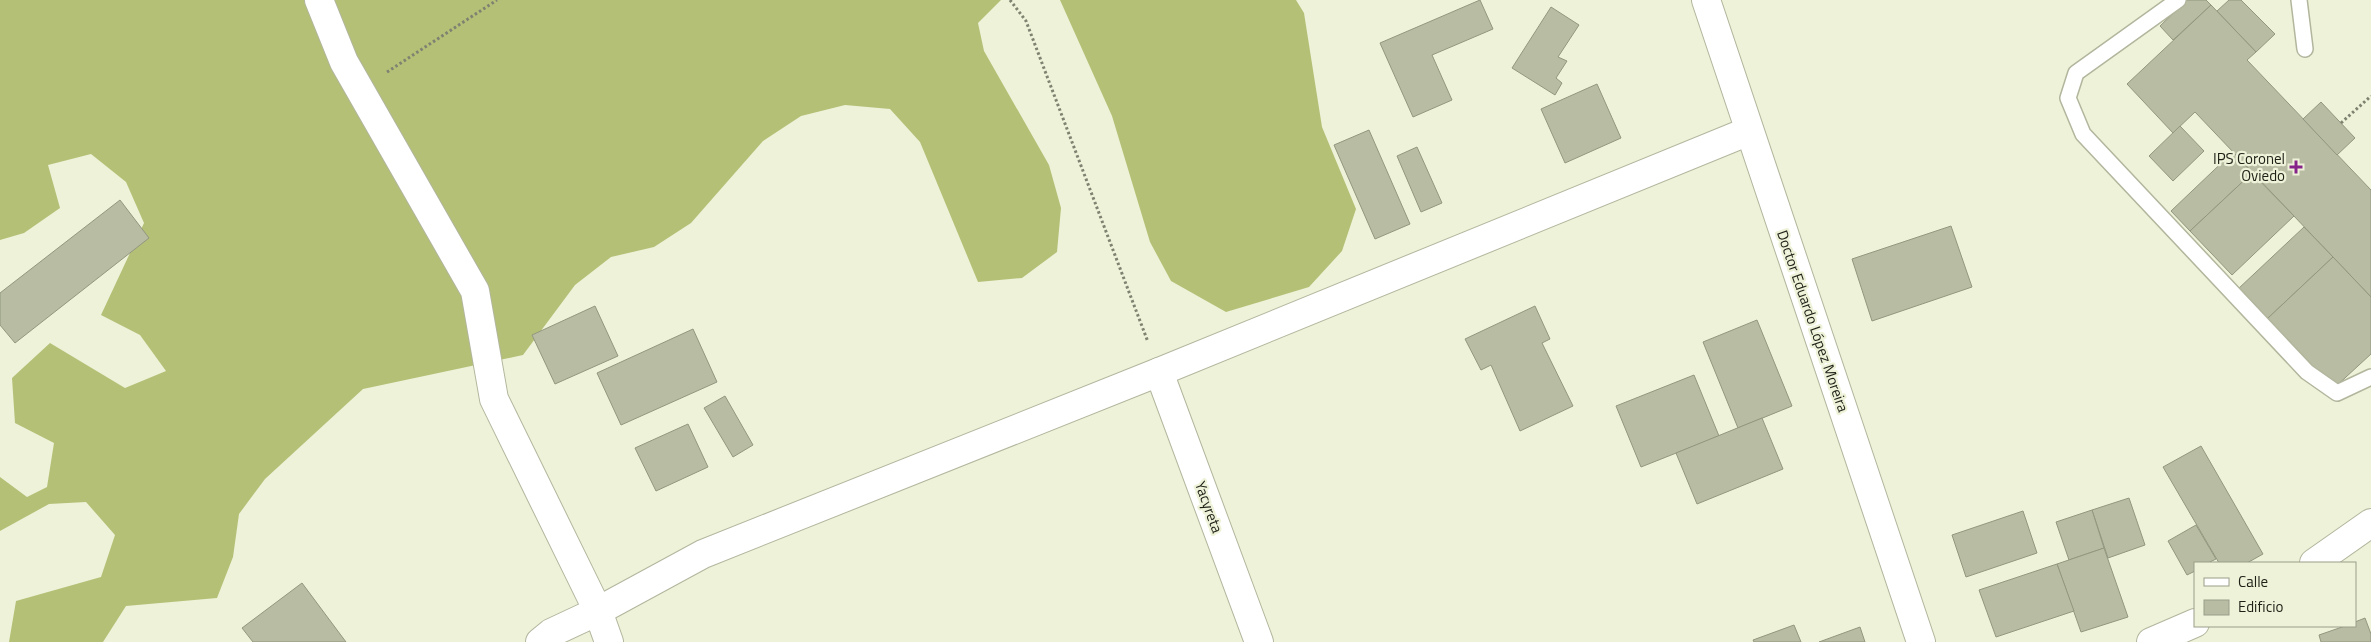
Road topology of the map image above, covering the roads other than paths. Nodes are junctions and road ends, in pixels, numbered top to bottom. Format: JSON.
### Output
{"nodes":[{"id":1,"x":319,"y":0,"type":"edge"},
{"id":2,"x":1706,"y":0,"type":"edge"},
{"id":3,"x":2178,"y":0,"type":"edge"},
{"id":4,"x":2299,"y":0,"type":"edge"},
{"id":5,"x":2305,"y":49,"type":"dead end"},
{"id":6,"x":1749,"y":131,"type":"junction"},
{"id":7,"x":1160,"y":372,"type":"junction"},
{"id":8,"x":2371,"y":377,"type":"edge"},
{"id":9,"x":2371,"y":523,"type":"edge"},
{"id":10,"x":2315,"y":562,"type":"edge"},
{"id":11,"x":598,"y":611,"type":"junction"},
{"id":12,"x":2194,"y":623,"type":"edge"},
{"id":13,"x":540,"y":642,"type":"edge"},
{"id":14,"x":609,"y":642,"type":"edge"},
{"id":15,"x":1259,"y":642,"type":"edge"},
{"id":16,"x":1921,"y":642,"type":"edge"},
{"id":17,"x":2151,"y":642,"type":"edge"}],
"edges":[{"from":1,"to":11,"type":"street"},
{"from":2,"to":6,"type":"street","name":"Doctor Eduardo López Moreira"},
{"from":3,"to":8,"type":"lane"},
{"from":4,"to":5,"type":"lane"},
{"from":6,"to":7,"type":"street"},
{"from":6,"to":16,"type":"street","name":"Doctor Eduardo López Moreira"},
{"from":7,"to":11,"type":"street"},
{"from":7,"to":15,"type":"street","name":"Yacyreta"},
{"from":9,"to":10,"type":"street"},
{"from":11,"to":13,"type":"street"},
{"from":11,"to":14,"type":"street"},
{"from":12,"to":17,"type":"street"}]}
